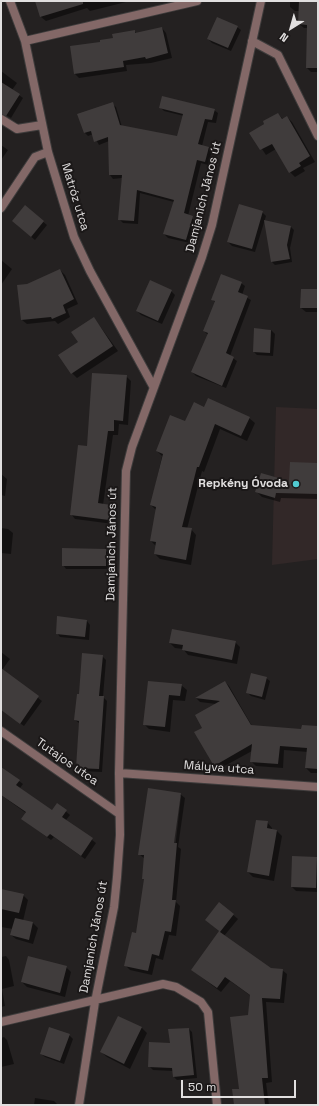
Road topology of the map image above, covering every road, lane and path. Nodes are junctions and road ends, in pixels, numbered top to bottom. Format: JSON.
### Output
{"nodes":[{"id":1,"x":10,"y":1,"type":"edge"},
{"id":2,"x":197,"y":1,"type":"edge"},
{"id":3,"x":261,"y":1,"type":"edge"},
{"id":4,"x":25,"y":41,"type":"junction"},
{"id":5,"x":252,"y":41,"type":"junction"},
{"id":6,"x":1,"y":119,"type":"edge"},
{"id":7,"x":42,"y":125,"type":"junction"},
{"id":8,"x":318,"y":136,"type":"edge"},
{"id":9,"x":48,"y":152,"type":"junction"},
{"id":10,"x":1,"y":208,"type":"edge"},
{"id":11,"x":153,"y":386,"type":"junction"},
{"id":12,"x":1,"y":730,"type":"edge"},
{"id":13,"x":119,"y":773,"type":"junction"},
{"id":14,"x":318,"y":787,"type":"edge"},
{"id":15,"x":118,"y":813,"type":"junction"},
{"id":16,"x":95,"y":1002,"type":"junction"},
{"id":17,"x":1,"y":1022,"type":"edge"},
{"id":18,"x":79,"y":1105,"type":"edge"},
{"id":19,"x":217,"y":1105,"type":"edge"}],
"edges":[{"from":1,"to":4,"type":"street","name":"Matróz utca"},
{"from":2,"to":4,"type":"street"},
{"from":3,"to":5,"type":"street","name":"Damjanich János út"},
{"from":4,"to":7,"type":"street","name":"Matróz utca"},
{"from":5,"to":8,"type":"street"},
{"from":5,"to":11,"type":"street","name":"Damjanich János út"},
{"from":6,"to":7,"type":"street"},
{"from":7,"to":9,"type":"street","name":"Matróz utca"},
{"from":9,"to":10,"type":"street"},
{"from":9,"to":11,"type":"street","name":"Matróz utca"},
{"from":11,"to":13,"type":"street","name":"Damjanich János út"},
{"from":12,"to":15,"type":"street","name":"Tutajos utca"},
{"from":13,"to":14,"type":"street","name":"Mályva utca"},
{"from":13,"to":15,"type":"street","name":"Damjanich János út"},
{"from":15,"to":16,"type":"street","name":"Damjanich János út"},
{"from":16,"to":17,"type":"street"},
{"from":16,"to":18,"type":"street","name":"Damjanich János út"},
{"from":16,"to":19,"type":"street"}]}
